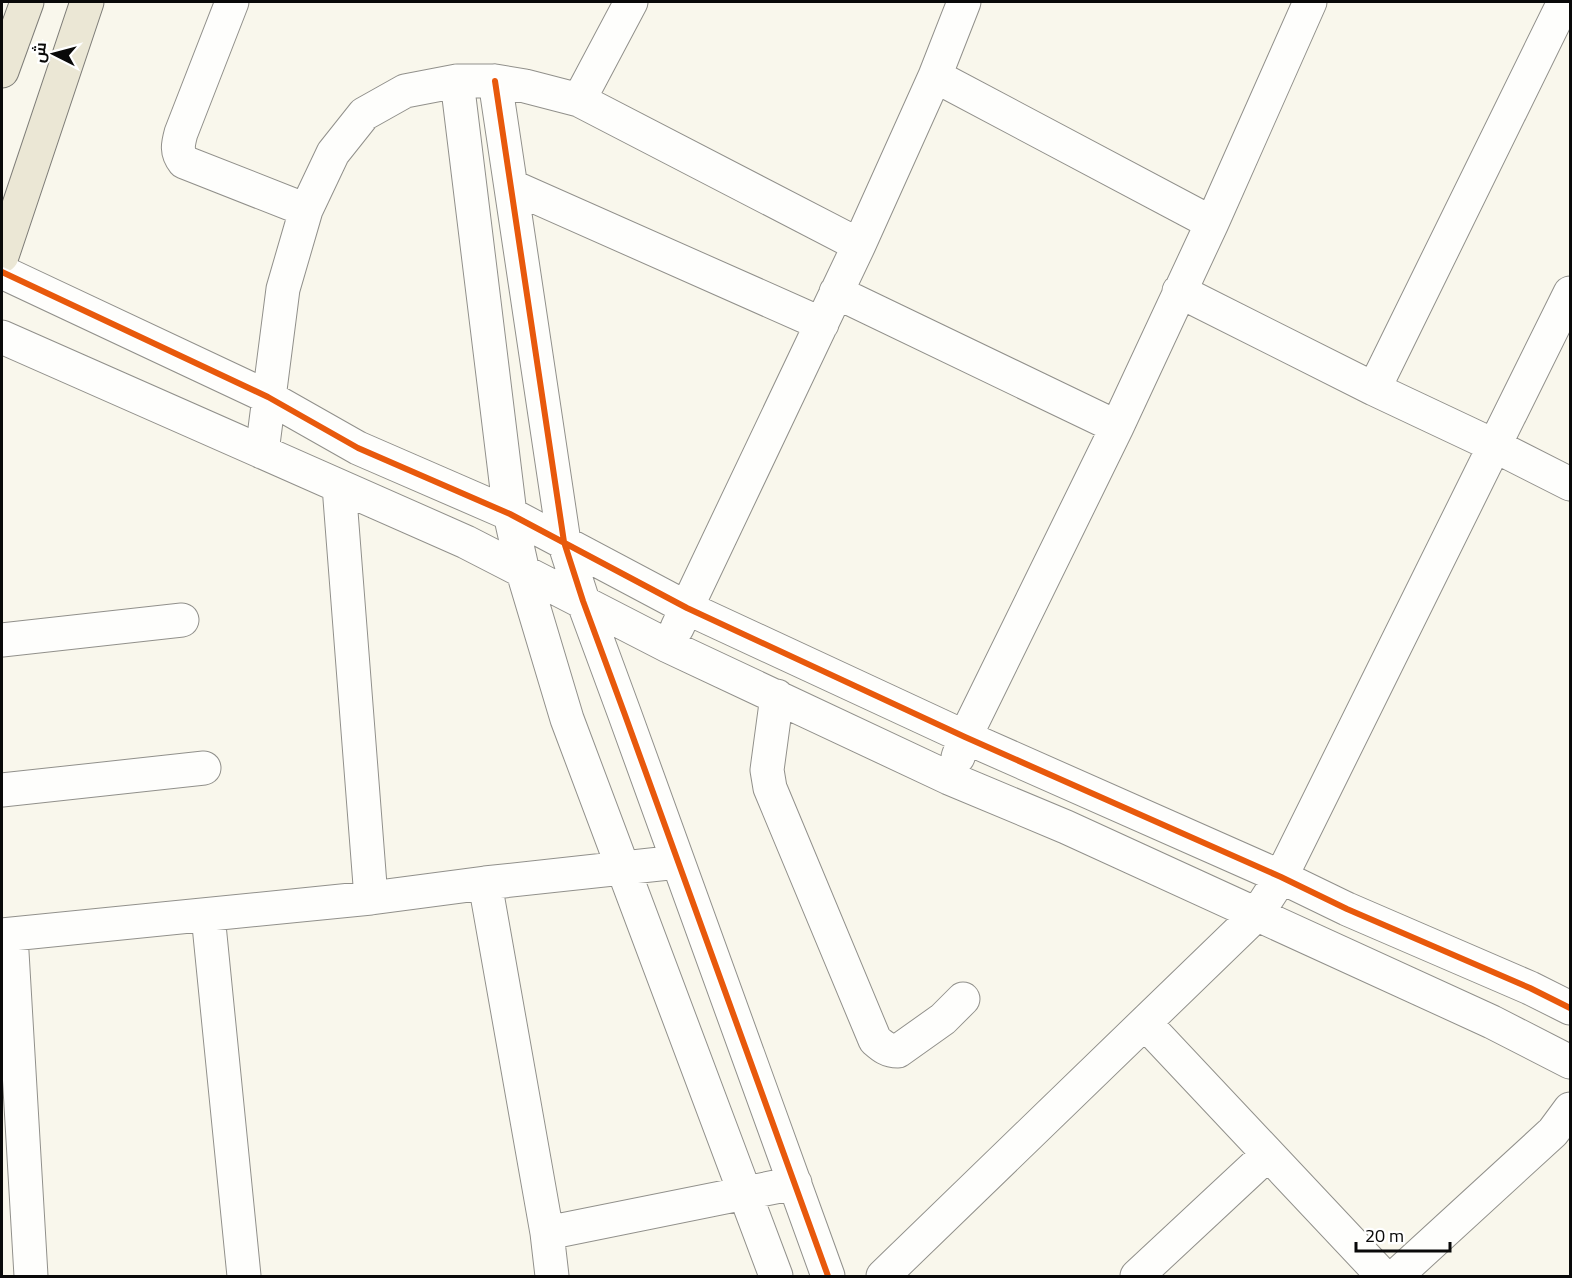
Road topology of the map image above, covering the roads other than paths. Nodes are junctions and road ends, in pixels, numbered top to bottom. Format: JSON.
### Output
{"nodes":[{"id":1,"x":27,"y":2,"type":"edge"},
{"id":2,"x":87,"y":2,"type":"edge"},
{"id":3,"x":232,"y":2,"type":"edge"},
{"id":4,"x":631,"y":2,"type":"edge"},
{"id":5,"x":964,"y":2,"type":"edge"},
{"id":6,"x":1310,"y":2,"type":"edge"},
{"id":7,"x":1564,"y":2,"type":"edge"},
{"id":8,"x":2,"y":71,"type":"edge"},
{"id":9,"x":935,"y":76,"type":"junction"},
{"id":10,"x":457,"y":81,"type":"junction"},
{"id":11,"x":495,"y":81,"type":"junction"},
{"id":12,"x":579,"y":100,"type":"junction"},
{"id":13,"x":511,"y":186,"type":"junction"},
{"id":14,"x":306,"y":210,"type":"junction"},
{"id":15,"x":1212,"y":223,"type":"junction"},
{"id":16,"x":859,"y":245,"type":"junction"},
{"id":17,"x":2,"y":255,"type":"edge"},
{"id":18,"x":2,"y":272,"type":"edge"},
{"id":19,"x":1179,"y":291,"type":"junction"},
{"id":20,"x":836,"y":292,"type":"junction"},
{"id":21,"x":1570,"y":292,"type":"edge"},
{"id":22,"x":822,"y":324,"type":"junction"},
{"id":23,"x":2,"y":337,"type":"edge"},
{"id":24,"x":1374,"y":389,"type":"junction"},
{"id":25,"x":268,"y":397,"type":"junction"},
{"id":26,"x":1117,"y":427,"type":"junction"},
{"id":27,"x":1495,"y":446,"type":"junction"},
{"id":28,"x":262,"y":452,"type":"junction"},
{"id":29,"x":1570,"y":484,"type":"edge"},
{"id":30,"x":339,"y":486,"type":"junction"},
{"id":31,"x":510,"y":514,"type":"junction"},
{"id":32,"x":564,"y":542,"type":"junction"},
{"id":33,"x":523,"y":573,"type":"junction"},
{"id":34,"x":583,"y":601,"type":"junction"},
{"id":35,"x":687,"y":608,"type":"junction"},
{"id":36,"x":182,"y":620,"type":"dead end"},
{"id":37,"x":2,"y":640,"type":"edge"},
{"id":38,"x":668,"y":646,"type":"junction"},
{"id":39,"x":777,"y":696,"type":"junction"},
{"id":40,"x":965,"y":737,"type":"junction"},
{"id":41,"x":204,"y":768,"type":"dead end"},
{"id":42,"x":949,"y":778,"type":"junction"},
{"id":43,"x":2,"y":790,"type":"edge"},
{"id":44,"x":678,"y":862,"type":"junction"},
{"id":45,"x":623,"y":868,"type":"junction"},
{"id":46,"x":1281,"y":877,"type":"junction"},
{"id":47,"x":485,"y":883,"type":"junction"},
{"id":48,"x":371,"y":898,"type":"junction"},
{"id":49,"x":207,"y":915,"type":"junction"},
{"id":50,"x":1257,"y":915,"type":"junction"},
{"id":51,"x":6,"y":935,"type":"edge"},
{"id":52,"x":963,"y":999,"type":"dead end"},
{"id":53,"x":1570,"y":1008,"type":"edge"},
{"id":54,"x":1145,"y":1023,"type":"junction"},
{"id":55,"x":1570,"y":1062,"type":"edge"},
{"id":56,"x":1570,"y":1109,"type":"edge"},
{"id":57,"x":1268,"y":1154,"type":"junction"},
{"id":58,"x":795,"y":1183,"type":"junction"},
{"id":59,"x":745,"y":1193,"type":"junction"},
{"id":60,"x":547,"y":1233,"type":"junction"},
{"id":61,"x":32,"y":1276,"type":"edge"},
{"id":62,"x":244,"y":1276,"type":"edge"},
{"id":63,"x":552,"y":1276,"type":"edge"},
{"id":64,"x":776,"y":1276,"type":"edge"},
{"id":65,"x":828,"y":1276,"type":"edge"},
{"id":66,"x":883,"y":1276,"type":"edge"},
{"id":67,"x":1137,"y":1276,"type":"edge"},
{"id":68,"x":1383,"y":1276,"type":"edge"},
{"id":69,"x":1396,"y":1276,"type":"edge"}],
"edges":[{"from":1,"to":8,"type":"main road"},
{"from":2,"to":17,"type":"main road"},
{"from":3,"to":14,"type":"street"},
{"from":4,"to":12,"type":"street"},
{"from":5,"to":9,"type":"street"},
{"from":6,"to":15,"type":"street"},
{"from":7,"to":24,"type":"street"},
{"from":9,"to":15,"type":"street"},
{"from":9,"to":16,"type":"street"},
{"from":10,"to":11,"type":"street"},
{"from":10,"to":14,"type":"street"},
{"from":10,"to":31,"type":"street"},
{"from":11,"to":12,"type":"street"},
{"from":11,"to":13,"type":"street"},
{"from":12,"to":16,"type":"street"},
{"from":13,"to":22,"type":"street"},
{"from":13,"to":32,"type":"street"},
{"from":14,"to":25,"type":"street"},
{"from":15,"to":19,"type":"street"},
{"from":16,"to":20,"type":"street"},
{"from":18,"to":25,"type":"street"},
{"from":19,"to":24,"type":"street"},
{"from":19,"to":26,"type":"street"},
{"from":20,"to":22,"type":"street"},
{"from":20,"to":26,"type":"street"},
{"from":21,"to":27,"type":"street"},
{"from":22,"to":35,"type":"street"},
{"from":23,"to":28,"type":"street"},
{"from":24,"to":27,"type":"street"},
{"from":25,"to":28,"type":"street"},
{"from":25,"to":31,"type":"street"},
{"from":26,"to":40,"type":"street"},
{"from":27,"to":29,"type":"street"},
{"from":27,"to":46,"type":"street"},
{"from":28,"to":30,"type":"street"},
{"from":30,"to":33,"type":"street"},
{"from":30,"to":48,"type":"street"},
{"from":31,"to":32,"type":"street"},
{"from":31,"to":33,"type":"street"},
{"from":32,"to":34,"type":"street"},
{"from":32,"to":35,"type":"street"},
{"from":33,"to":34,"type":"street"},
{"from":33,"to":45,"type":"street"},
{"from":34,"to":38,"type":"street"},
{"from":34,"to":44,"type":"street"},
{"from":35,"to":38,"type":"street"},
{"from":35,"to":40,"type":"street"},
{"from":36,"to":37,"type":"street"},
{"from":38,"to":39,"type":"street"},
{"from":39,"to":42,"type":"street"},
{"from":39,"to":52,"type":"street"},
{"from":40,"to":42,"type":"street"},
{"from":40,"to":46,"type":"street"},
{"from":41,"to":43,"type":"street"},
{"from":42,"to":50,"type":"street"},
{"from":44,"to":45,"type":"street"},
{"from":44,"to":58,"type":"street"},
{"from":45,"to":47,"type":"street"},
{"from":45,"to":59,"type":"street"},
{"from":46,"to":50,"type":"street"},
{"from":46,"to":53,"type":"street"},
{"from":47,"to":48,"type":"street"},
{"from":47,"to":60,"type":"street"},
{"from":48,"to":49,"type":"street"},
{"from":49,"to":51,"type":"street"},
{"from":49,"to":62,"type":"street"},
{"from":50,"to":54,"type":"street"},
{"from":50,"to":55,"type":"street"},
{"from":51,"to":61,"type":"street"},
{"from":54,"to":57,"type":"street"},
{"from":54,"to":66,"type":"street"},
{"from":56,"to":69,"type":"street"},
{"from":57,"to":67,"type":"street"},
{"from":57,"to":68,"type":"street"},
{"from":58,"to":59,"type":"street"},
{"from":58,"to":65,"type":"street"},
{"from":59,"to":60,"type":"street"},
{"from":59,"to":64,"type":"street"},
{"from":60,"to":63,"type":"street"}]}
